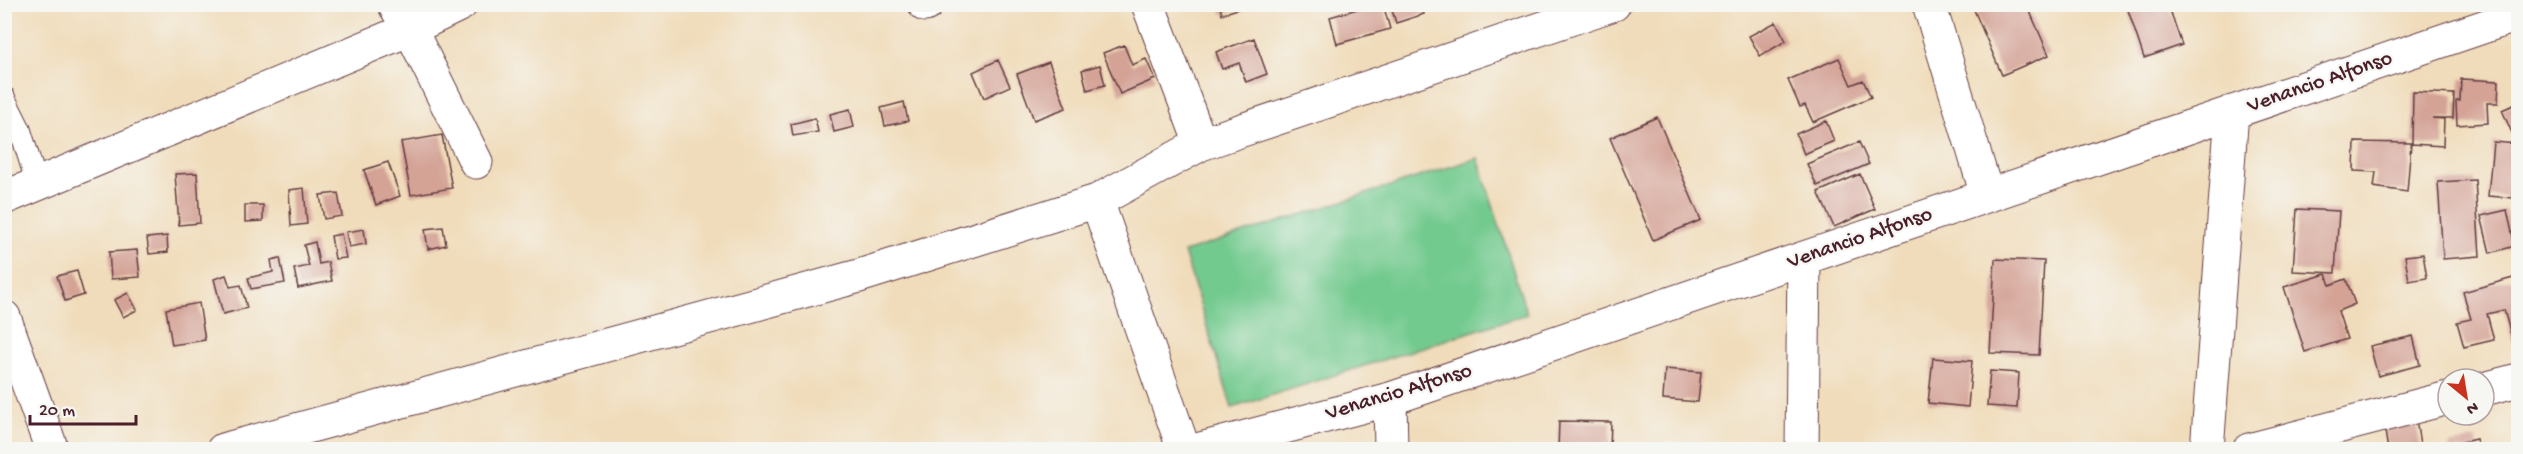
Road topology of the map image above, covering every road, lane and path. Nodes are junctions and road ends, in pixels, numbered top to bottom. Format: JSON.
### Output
{"nodes":[{"id":1,"x":461,"y":4,"type":"edge"},
{"id":2,"x":1148,"y":4,"type":"edge"},
{"id":3,"x":1614,"y":4,"type":"edge"},
{"id":4,"x":1929,"y":4,"type":"edge"},
{"id":5,"x":2518,"y":15,"type":"edge"},
{"id":6,"x":402,"y":17,"type":"edge"},
{"id":7,"x":4,"y":97,"type":"edge"},
{"id":8,"x":2232,"y":112,"type":"junction"},
{"id":9,"x":1201,"y":144,"type":"junction"},
{"id":10,"x":476,"y":162,"type":"dead end"},
{"id":11,"x":37,"y":184,"type":"junction"},
{"id":12,"x":1987,"y":195,"type":"junction"},
{"id":13,"x":4,"y":198,"type":"edge"},
{"id":14,"x":1097,"y":201,"type":"junction"},
{"id":15,"x":1804,"y":258,"type":"junction"},
{"id":16,"x":4,"y":317,"type":"edge"},
{"id":17,"x":2518,"y":380,"type":"edge"},
{"id":18,"x":2496,"y":386,"type":"edge"},
{"id":19,"x":1390,"y":399,"type":"junction"},
{"id":20,"x":2436,"y":401,"type":"edge"},
{"id":21,"x":52,"y":450,"type":"edge"},
{"id":22,"x":223,"y":450,"type":"edge"},
{"id":23,"x":1184,"y":450,"type":"edge"},
{"id":24,"x":1197,"y":450,"type":"edge"},
{"id":25,"x":1391,"y":450,"type":"edge"},
{"id":26,"x":1802,"y":450,"type":"edge"},
{"id":27,"x":2207,"y":450,"type":"edge"},
{"id":28,"x":2249,"y":450,"type":"edge"}],
"edges":[{"from":1,"to":6,"type":"street"},
{"from":2,"to":9,"type":"street"},
{"from":3,"to":9,"type":"street"},
{"from":4,"to":12,"type":"street"},
{"from":5,"to":8,"type":"street","name":"Venancio Alfonso"},
{"from":6,"to":10,"type":"street"},
{"from":6,"to":11,"type":"street"},
{"from":7,"to":11,"type":"lane"},
{"from":8,"to":12,"type":"street","name":"Venancio Alfonso"},
{"from":8,"to":27,"type":"street"},
{"from":9,"to":14,"type":"street"},
{"from":11,"to":13,"type":"street"},
{"from":12,"to":15,"type":"street","name":"Venancio Alfonso"},
{"from":14,"to":22,"type":"street"},
{"from":14,"to":23,"type":"street"},
{"from":15,"to":19,"type":"street","name":"Venancio Alfonso"},
{"from":15,"to":26,"type":"street"},
{"from":16,"to":21,"type":"street"},
{"from":17,"to":18,"type":"street"},
{"from":19,"to":24,"type":"street","name":"Venancio Alfonso"},
{"from":19,"to":25,"type":"street"},
{"from":20,"to":28,"type":"street"}]}
